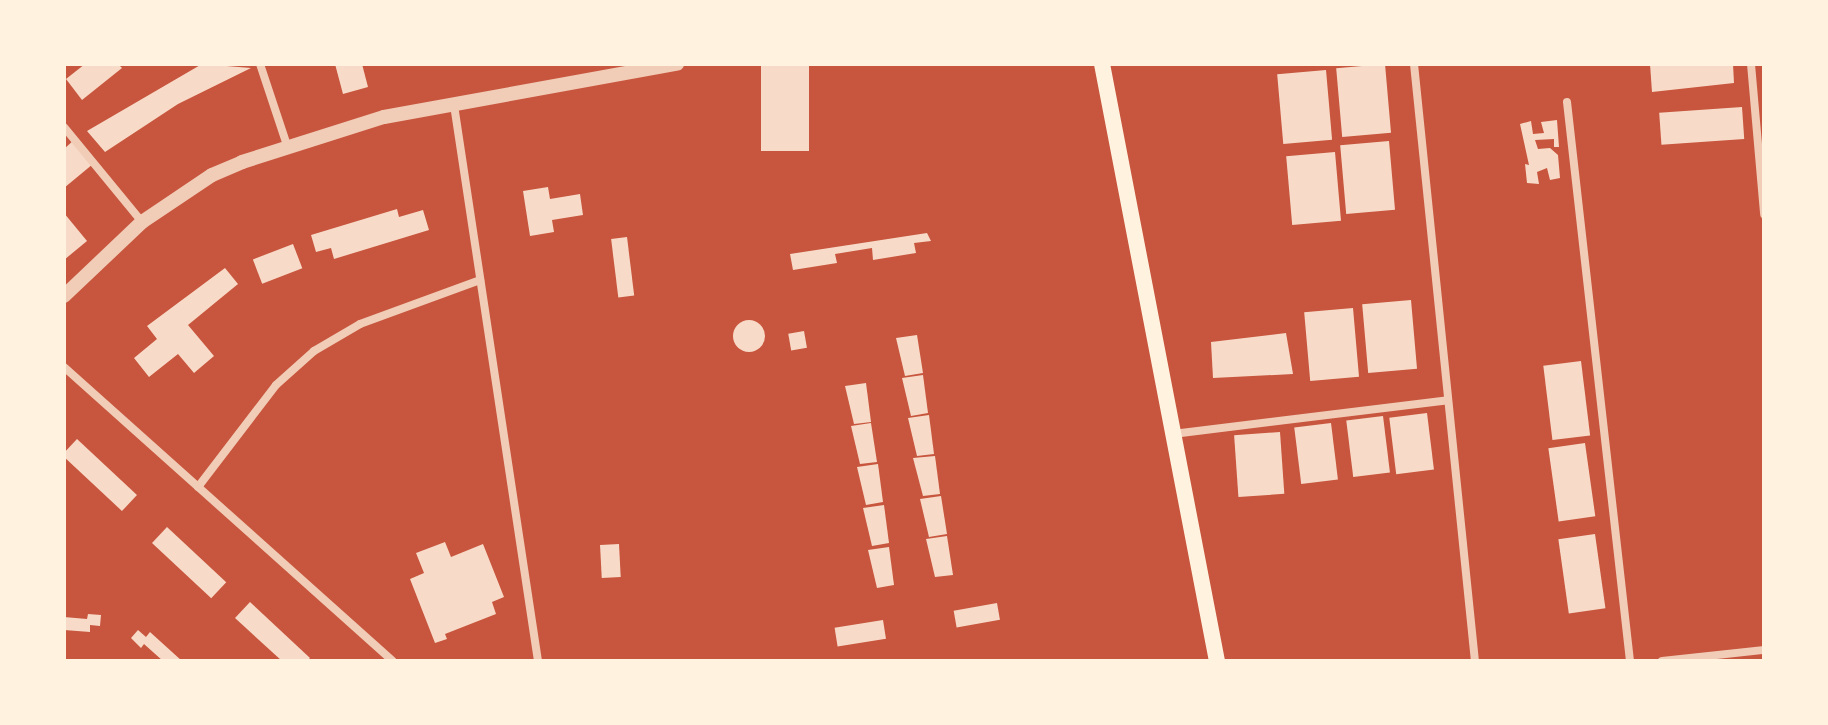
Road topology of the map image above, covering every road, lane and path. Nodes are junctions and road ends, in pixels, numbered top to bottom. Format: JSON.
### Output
{"nodes":[{"id":1,"x":260,"y":64,"type":"edge"},
{"id":2,"x":677,"y":64,"type":"edge"},
{"id":3,"x":1102,"y":64,"type":"edge"},
{"id":4,"x":1414,"y":64,"type":"edge"},
{"id":5,"x":1751,"y":64,"type":"edge"},
{"id":6,"x":1567,"y":102,"type":"dead end"},
{"id":7,"x":454,"y":105,"type":"junction"},
{"id":8,"x":64,"y":127,"type":"edge"},
{"id":9,"x":1764,"y":133,"type":"edge"},
{"id":10,"x":1754,"y":134,"type":"junction"},
{"id":11,"x":288,"y":148,"type":"junction"},
{"id":12,"x":1764,"y":214,"type":"edge"},
{"id":13,"x":142,"y":222,"type":"junction"},
{"id":14,"x":480,"y":280,"type":"junction"},
{"id":15,"x":64,"y":296,"type":"edge"},
{"id":16,"x":64,"y":367,"type":"edge"},
{"id":17,"x":1448,"y":400,"type":"junction"},
{"id":18,"x":1173,"y":434,"type":"junction"},
{"id":19,"x":198,"y":487,"type":"junction"},
{"id":20,"x":1764,"y":650,"type":"edge"},
{"id":21,"x":393,"y":661,"type":"edge"},
{"id":22,"x":538,"y":661,"type":"edge"},
{"id":23,"x":1217,"y":661,"type":"edge"},
{"id":24,"x":1475,"y":661,"type":"edge"},
{"id":25,"x":1630,"y":661,"type":"edge"},
{"id":26,"x":1662,"y":661,"type":"edge"}],
"edges":[{"from":1,"to":11,"type":"street"},
{"from":2,"to":7,"type":"street"},
{"from":3,"to":18,"type":"main road"},
{"from":4,"to":17,"type":"street"},
{"from":5,"to":10,"type":"street"},
{"from":6,"to":25,"type":"street"},
{"from":7,"to":11,"type":"street"},
{"from":7,"to":14,"type":"street"},
{"from":8,"to":13,"type":"street"},
{"from":9,"to":10,"type":"street"},
{"from":10,"to":12,"type":"street"},
{"from":11,"to":13,"type":"street"},
{"from":13,"to":15,"type":"street"},
{"from":14,"to":19,"type":"street"},
{"from":14,"to":22,"type":"street"},
{"from":16,"to":19,"type":"street"},
{"from":17,"to":18,"type":"street"},
{"from":17,"to":24,"type":"street"},
{"from":18,"to":23,"type":"main road"},
{"from":19,"to":21,"type":"street"},
{"from":20,"to":26,"type":"street"}]}
